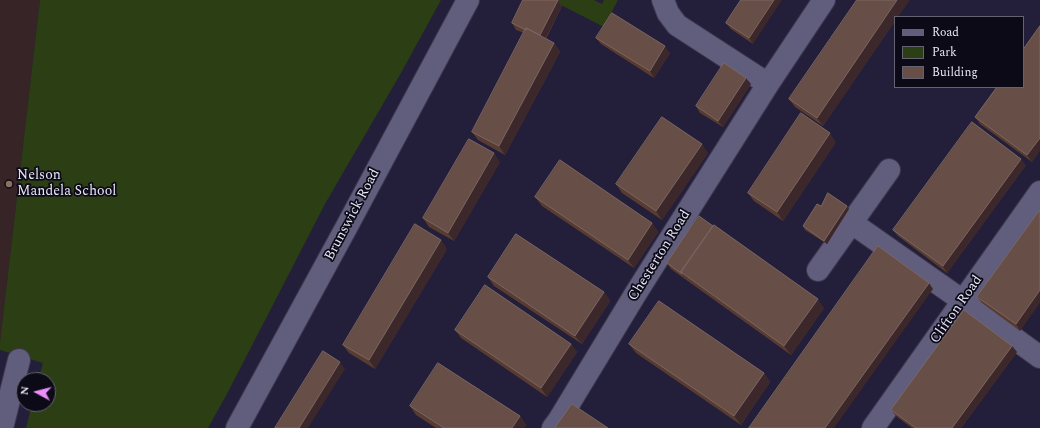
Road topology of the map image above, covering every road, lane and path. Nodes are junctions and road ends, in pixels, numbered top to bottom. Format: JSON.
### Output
{"nodes":[{"id":1,"x":468,"y":0,"type":"edge"},
{"id":2,"x":663,"y":0,"type":"edge"},
{"id":3,"x":824,"y":0,"type":"edge"},
{"id":4,"x":768,"y":84,"type":"junction"},
{"id":5,"x":889,"y":170,"type":"dead end"},
{"id":6,"x":1040,"y":192,"type":"edge"},
{"id":7,"x":852,"y":223,"type":"junction"},
{"id":8,"x":818,"y":270,"type":"dead end"},
{"id":9,"x":963,"y":301,"type":"junction"},
{"id":10,"x":1040,"y":357,"type":"edge"},
{"id":11,"x":19,"y":360,"type":"dead end"},
{"id":12,"x":880,"y":426,"type":"edge"},
{"id":13,"x":2,"y":428,"type":"edge"},
{"id":14,"x":237,"y":428,"type":"edge"},
{"id":15,"x":553,"y":428,"type":"edge"}],
"edges":[{"from":1,"to":14,"type":"street","name":"Brunswick Road"},
{"from":2,"to":4,"type":"street"},
{"from":3,"to":4,"type":"street","name":"Chesterton Road"},
{"from":4,"to":15,"type":"street","name":"Chesterton Road"},
{"from":5,"to":7,"type":"street"},
{"from":6,"to":9,"type":"street","name":"Clifton Road"},
{"from":7,"to":8,"type":"street"},
{"from":7,"to":9,"type":"street"},
{"from":9,"to":10,"type":"street"},
{"from":9,"to":12,"type":"street","name":"Clifton Road"},
{"from":11,"to":13,"type":"street"}]}
